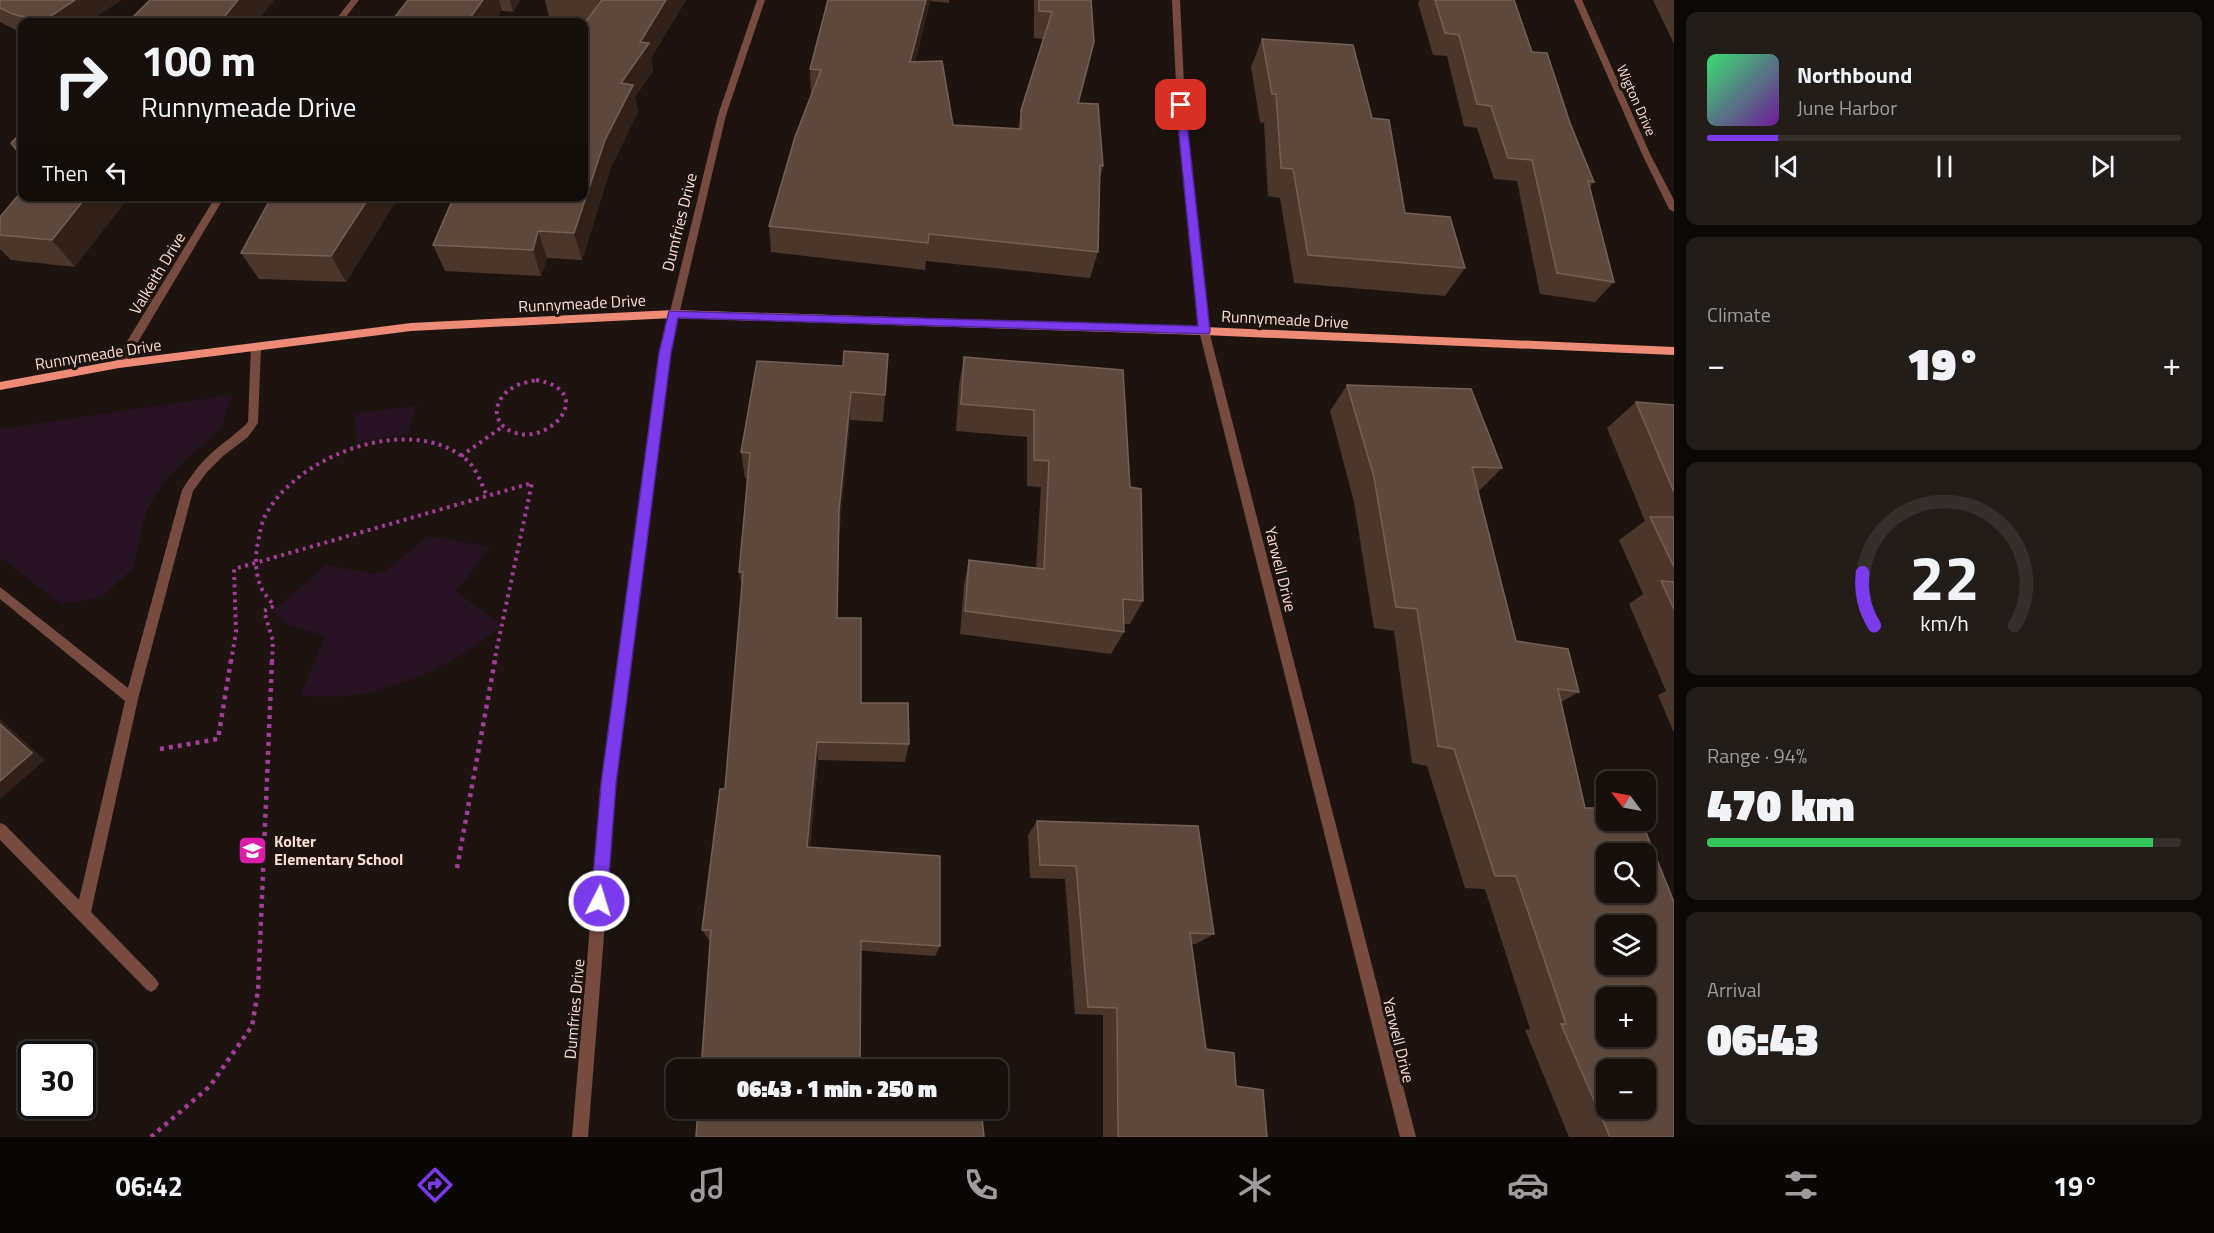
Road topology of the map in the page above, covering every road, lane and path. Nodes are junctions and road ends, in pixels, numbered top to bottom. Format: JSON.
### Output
{"nodes":[{"id":1,"x":355,"y":0,"type":"edge"},
{"id":2,"x":761,"y":0,"type":"edge"},
{"id":3,"x":1176,"y":0,"type":"edge"},
{"id":4,"x":1578,"y":0,"type":"edge"},
{"id":5,"x":342,"y":18,"type":"edge"},
{"id":6,"x":218,"y":201,"type":"edge"},
{"id":7,"x":1674,"y":209,"type":"edge"},
{"id":8,"x":673,"y":314,"type":"junction"},
{"id":9,"x":1204,"y":331,"type":"junction"},
{"id":10,"x":256,"y":347,"type":"junction"},
{"id":11,"x":1674,"y":351,"type":"edge"},
{"id":12,"x":119,"y":364,"type":"junction"},
{"id":13,"x":0,"y":386,"type":"edge"},
{"id":14,"x":502,"y":427,"type":"junction"},
{"id":15,"x":461,"y":456,"type":"junction"},
{"id":16,"x":487,"y":496,"type":"junction"},
{"id":17,"x":256,"y":563,"type":"junction"},
{"id":18,"x":0,"y":592,"type":"edge"},
{"id":19,"x":132,"y":699,"type":"junction"},
{"id":20,"x":160,"y":749,"type":"dead end"},
{"id":21,"x":0,"y":830,"type":"edge"},
{"id":22,"x":457,"y":868,"type":"dead end"},
{"id":23,"x":83,"y":915,"type":"junction"},
{"id":24,"x":151,"y":984,"type":"dead end"},
{"id":25,"x":151,"y":1137,"type":"edge"},
{"id":26,"x":579,"y":1137,"type":"edge"},
{"id":27,"x":1408,"y":1137,"type":"edge"}],
"edges":[{"from":1,"to":5,"type":"street"},
{"from":2,"to":8,"type":"street","name":"Dumfries Drive"},
{"from":3,"to":9,"type":"street","name":"Yarwell Drive"},
{"from":4,"to":7,"type":"street","name":"Wigton Drive"},
{"from":6,"to":12,"type":"street","name":"Valkeith Drive"},
{"from":8,"to":9,"type":"street","name":"Runnymeade Drive"},
{"from":8,"to":10,"type":"street","name":"Runnymeade Drive"},
{"from":8,"to":26,"type":"street","name":"Dumfries Drive"},
{"from":9,"to":11,"type":"street","name":"Runnymeade Drive"},
{"from":9,"to":27,"type":"street","name":"Yarwell Drive"},
{"from":10,"to":12,"type":"street","name":"Runnymeade Drive"},
{"from":10,"to":19,"type":"street"},
{"from":12,"to":13,"type":"street","name":"Runnymeade Drive"},
{"from":14,"to":14,"type":"path"},
{"from":14,"to":15,"type":"path"},
{"from":15,"to":16,"type":"path"},
{"from":15,"to":17,"type":"path"},
{"from":16,"to":17,"type":"path"},
{"from":16,"to":22,"type":"path"},
{"from":17,"to":20,"type":"path"},
{"from":17,"to":25,"type":"path"},
{"from":18,"to":19,"type":"street"},
{"from":19,"to":23,"type":"street"},
{"from":21,"to":23,"type":"street"},
{"from":23,"to":24,"type":"street"}]}
